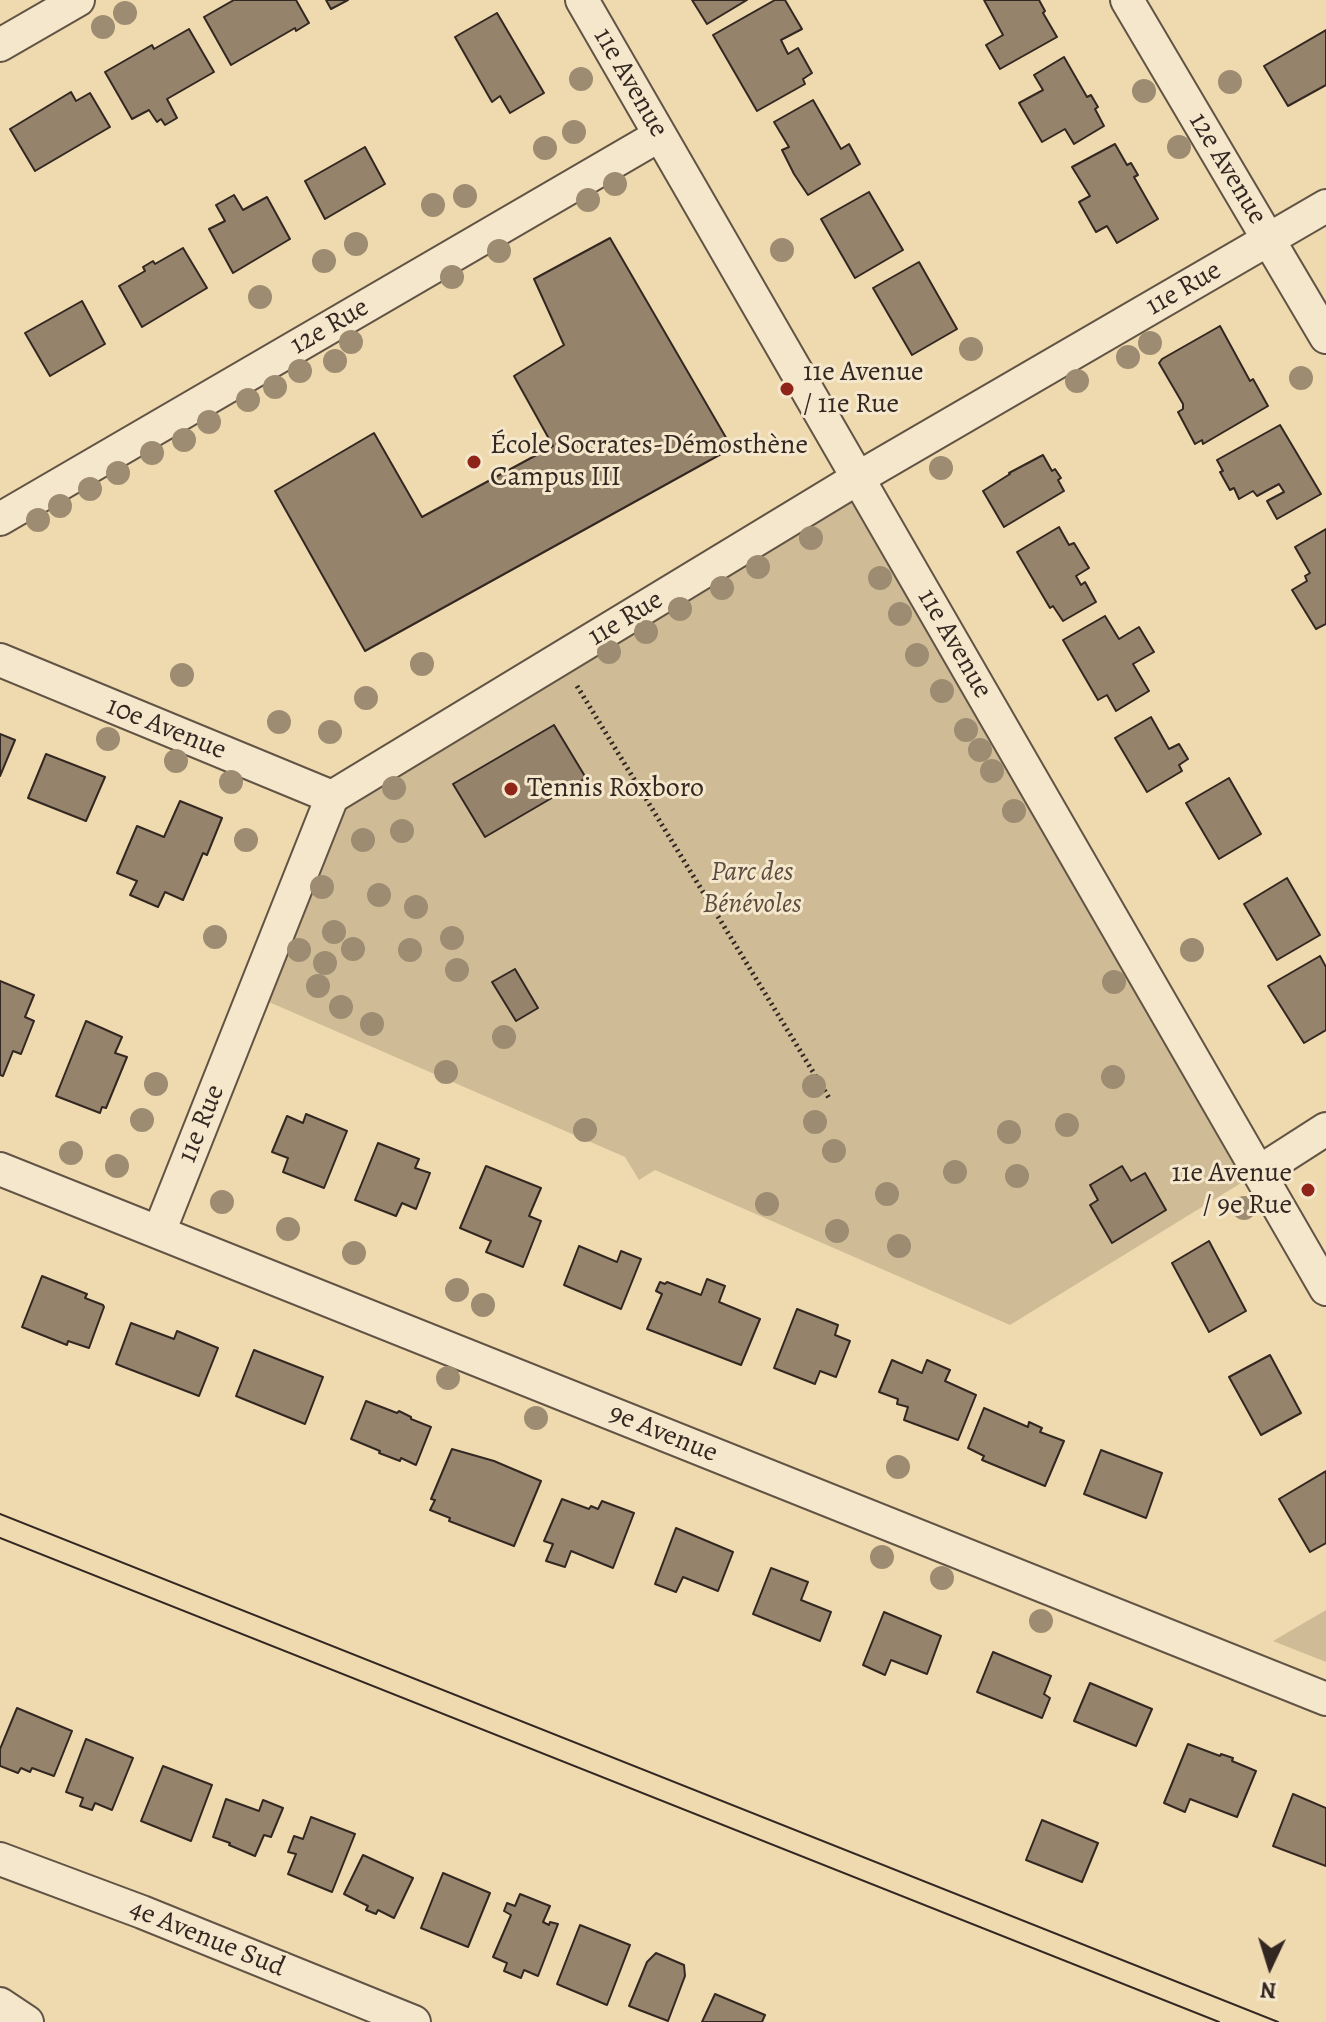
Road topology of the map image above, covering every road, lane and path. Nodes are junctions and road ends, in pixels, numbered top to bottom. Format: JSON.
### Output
{"nodes":[{"id":1,"x":78,"y":0,"type":"edge"},
{"id":2,"x":582,"y":0,"type":"edge"},
{"id":3,"x":1127,"y":0,"type":"edge"},
{"id":4,"x":0,"y":45,"type":"edge"},
{"id":5,"x":660,"y":135,"type":"junction"},
{"id":6,"x":1326,"y":206,"type":"edge"},
{"id":7,"x":1268,"y":239,"type":"junction"},
{"id":8,"x":1326,"y":337,"type":"edge"},
{"id":9,"x":858,"y":478,"type":"junction"},
{"id":10,"x":0,"y":519,"type":"edge"},
{"id":11,"x":560,"y":659,"type":"junction"},
{"id":12,"x":0,"y":660,"type":"edge"},
{"id":13,"x":332,"y":797,"type":"junction"},
{"id":14,"x":829,"y":1098,"type":"dead end"},
{"id":15,"x":1326,"y":1129,"type":"edge"},
{"id":16,"x":0,"y":1169,"type":"edge"},
{"id":17,"x":1259,"y":1172,"type":"junction"},
{"id":18,"x":159,"y":1232,"type":"junction"},
{"id":19,"x":1326,"y":1289,"type":"edge"},
{"id":20,"x":1326,"y":1699,"type":"edge"},
{"id":21,"x":0,"y":1859,"type":"edge"},
{"id":22,"x":0,"y":2004,"type":"edge"},
{"id":23,"x":27,"y":2022,"type":"edge"},
{"id":24,"x":414,"y":2022,"type":"edge"}],
"edges":[{"from":1,"to":4,"type":"street"},
{"from":2,"to":5,"type":"street","name":"11e Avenue"},
{"from":3,"to":7,"type":"street","name":"12e Avenue"},
{"from":5,"to":9,"type":"street","name":"11e Avenue"},
{"from":5,"to":10,"type":"street","name":"12e Rue"},
{"from":6,"to":7,"type":"street","name":"11e Rue"},
{"from":7,"to":8,"type":"street","name":"12e Avenue"},
{"from":7,"to":9,"type":"street","name":"11e Rue"},
{"from":9,"to":11,"type":"street","name":"11e Rue"},
{"from":9,"to":17,"type":"street","name":"11e Avenue"},
{"from":11,"to":13,"type":"street","name":"11e Rue"},
{"from":11,"to":14,"type":"path"},
{"from":12,"to":13,"type":"street","name":"10e Avenue"},
{"from":13,"to":18,"type":"street","name":"11e Rue"},
{"from":15,"to":17,"type":"street"},
{"from":16,"to":18,"type":"street","name":"9e Avenue"},
{"from":17,"to":19,"type":"street","name":"11e Avenue"},
{"from":18,"to":20,"type":"street","name":"9e Avenue"},
{"from":21,"to":24,"type":"street","name":"4e Avenue Sud"},
{"from":22,"to":23,"type":"street"}]}
